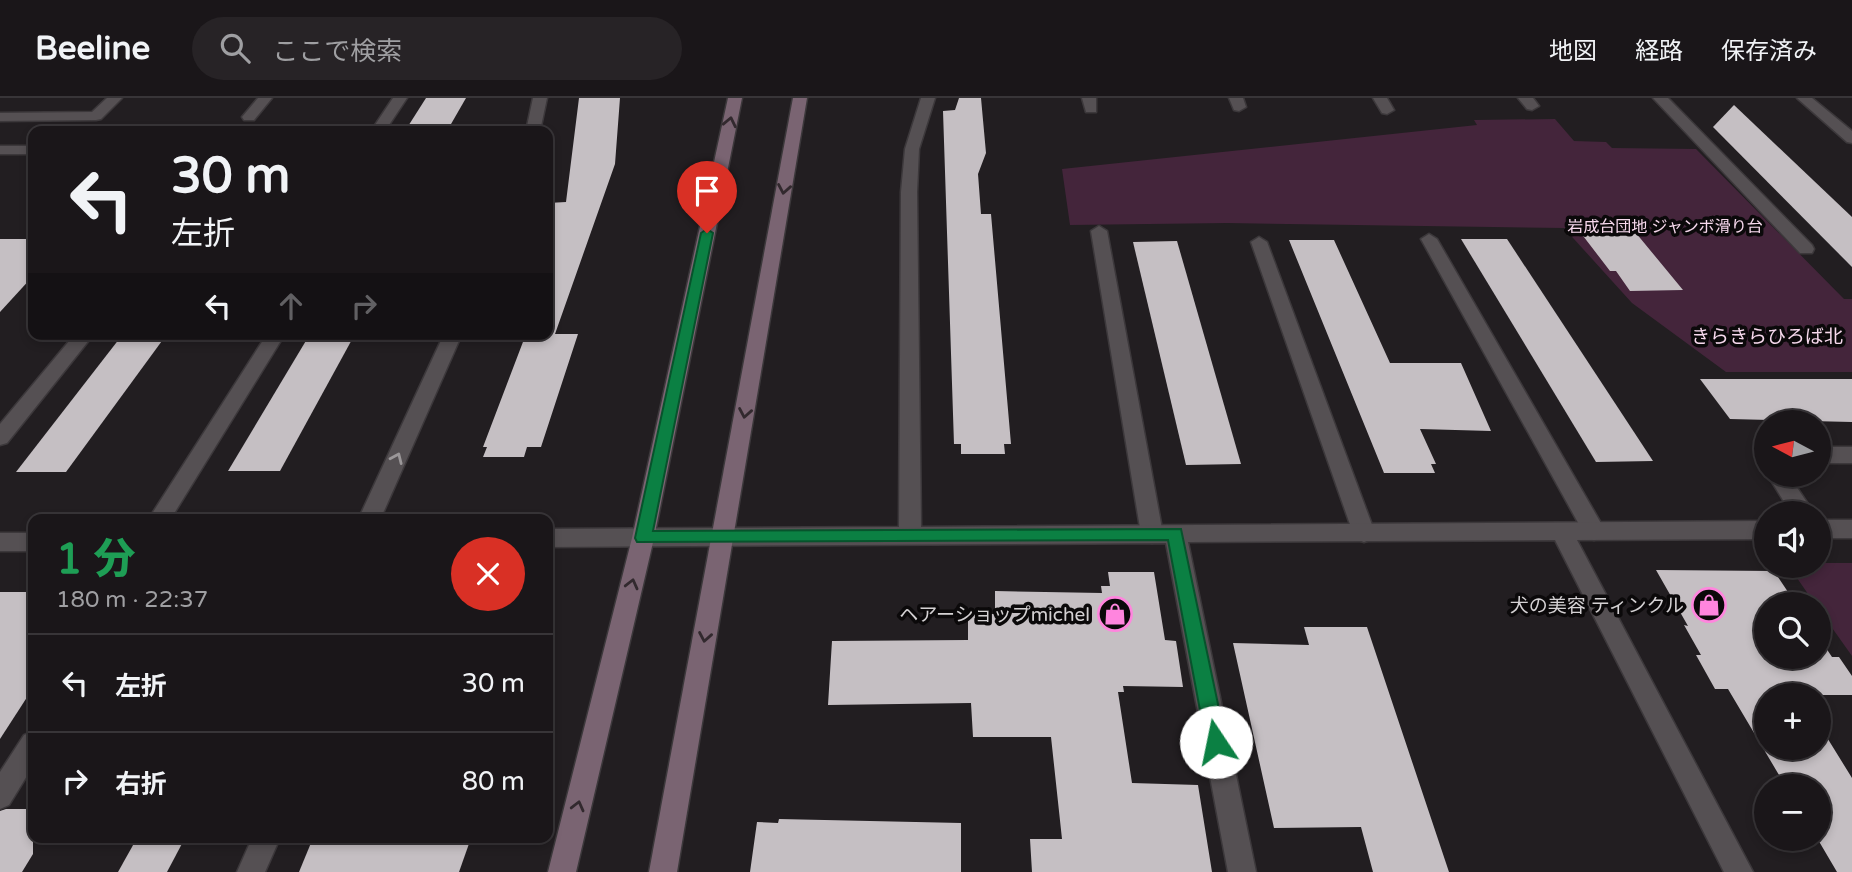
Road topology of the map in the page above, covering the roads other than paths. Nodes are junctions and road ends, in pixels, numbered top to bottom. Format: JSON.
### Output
{"nodes":[{"id":1,"x":115,"y":98,"type":"edge"},
{"id":2,"x":265,"y":98,"type":"edge"},
{"id":3,"x":400,"y":98,"type":"edge"},
{"id":4,"x":540,"y":98,"type":"edge"},
{"id":5,"x":735,"y":98,"type":"edge"},
{"id":6,"x":800,"y":98,"type":"edge"},
{"id":7,"x":928,"y":98,"type":"edge"},
{"id":8,"x":1660,"y":98,"type":"edge"},
{"id":9,"x":1804,"y":98,"type":"edge"},
{"id":10,"x":0,"y":117,"type":"edge"},
{"id":11,"x":249,"y":117,"type":"dead end"},
{"id":12,"x":381,"y":126,"type":"edge"},
{"id":13,"x":534,"y":126,"type":"edge"},
{"id":14,"x":1852,"y":139,"type":"edge"},
{"id":15,"x":0,"y":150,"type":"edge"},
{"id":16,"x":28,"y":150,"type":"edge"},
{"id":17,"x":1099,"y":231,"type":"dead end"},
{"id":18,"x":1429,"y":239,"type":"dead end"},
{"id":19,"x":1259,"y":242,"type":"dead end"},
{"id":20,"x":1806,"y":249,"type":"dead end"},
{"id":21,"x":80,"y":340,"type":"edge"},
{"id":22,"x":272,"y":340,"type":"edge"},
{"id":23,"x":450,"y":340,"type":"edge"},
{"id":24,"x":0,"y":438,"type":"edge"},
{"id":25,"x":1831,"y":455,"type":"edge"},
{"id":26,"x":1852,"y":455,"type":"edge"},
{"id":27,"x":163,"y":514,"type":"edge"},
{"id":28,"x":372,"y":514,"type":"edge"},
{"id":29,"x":1831,"y":529,"type":"edge"},
{"id":30,"x":1852,"y":529,"type":"edge"},
{"id":31,"x":1754,"y":530,"type":"edge"},
{"id":32,"x":1561,"y":531,"type":"junction"},
{"id":33,"x":1594,"y":531,"type":"junction"},
{"id":34,"x":1364,"y":533,"type":"junction"},
{"id":35,"x":1164,"y":534,"type":"junction"},
{"id":36,"x":723,"y":535,"type":"junction"},
{"id":37,"x":910,"y":536,"type":"junction"},
{"id":38,"x":553,"y":538,"type":"edge"},
{"id":39,"x":643,"y":538,"type":"junction"},
{"id":40,"x":0,"y":542,"type":"edge"},
{"id":41,"x":28,"y":542,"type":"edge"},
{"id":42,"x":28,"y":751,"type":"edge"},
{"id":43,"x":0,"y":796,"type":"edge"},
{"id":44,"x":264,"y":843,"type":"edge"},
{"id":45,"x":251,"y":872,"type":"edge"},
{"id":46,"x":562,"y":872,"type":"edge"},
{"id":47,"x":663,"y":872,"type":"edge"},
{"id":48,"x":1242,"y":872,"type":"edge"},
{"id":49,"x":1739,"y":872,"type":"edge"}],
"edges":[{"from":1,"to":10,"type":"street"},
{"from":2,"to":11,"type":"street"},
{"from":3,"to":12,"type":"street"},
{"from":4,"to":13,"type":"street"},
{"from":39,"to":5,"type":"street","one_way":true},
{"from":6,"to":36,"type":"street","one_way":true},
{"from":7,"to":37,"type":"street"},
{"from":8,"to":20,"type":"street"},
{"from":9,"to":14,"type":"street"},
{"from":15,"to":16,"type":"street"},
{"from":17,"to":35,"type":"street"},
{"from":18,"to":33,"type":"street"},
{"from":19,"to":34,"type":"street"},
{"from":21,"to":24,"type":"street"},
{"from":22,"to":27,"type":"street"},
{"from":28,"to":23,"type":"street","one_way":true},
{"from":25,"to":26,"type":"street"},
{"from":29,"to":30,"type":"street"},
{"from":31,"to":33,"type":"street"},
{"from":32,"to":33,"type":"street"},
{"from":32,"to":34,"type":"street"},
{"from":32,"to":49,"type":"street"},
{"from":34,"to":35,"type":"street"},
{"from":35,"to":37,"type":"street"},
{"from":35,"to":48,"type":"street"},
{"from":36,"to":37,"type":"street"},
{"from":36,"to":39,"type":"street"},
{"from":36,"to":47,"type":"street","one_way":true},
{"from":38,"to":39,"type":"street"},
{"from":46,"to":39,"type":"street","one_way":true},
{"from":40,"to":41,"type":"street"},
{"from":42,"to":43,"type":"street"},
{"from":44,"to":45,"type":"street"}]}
